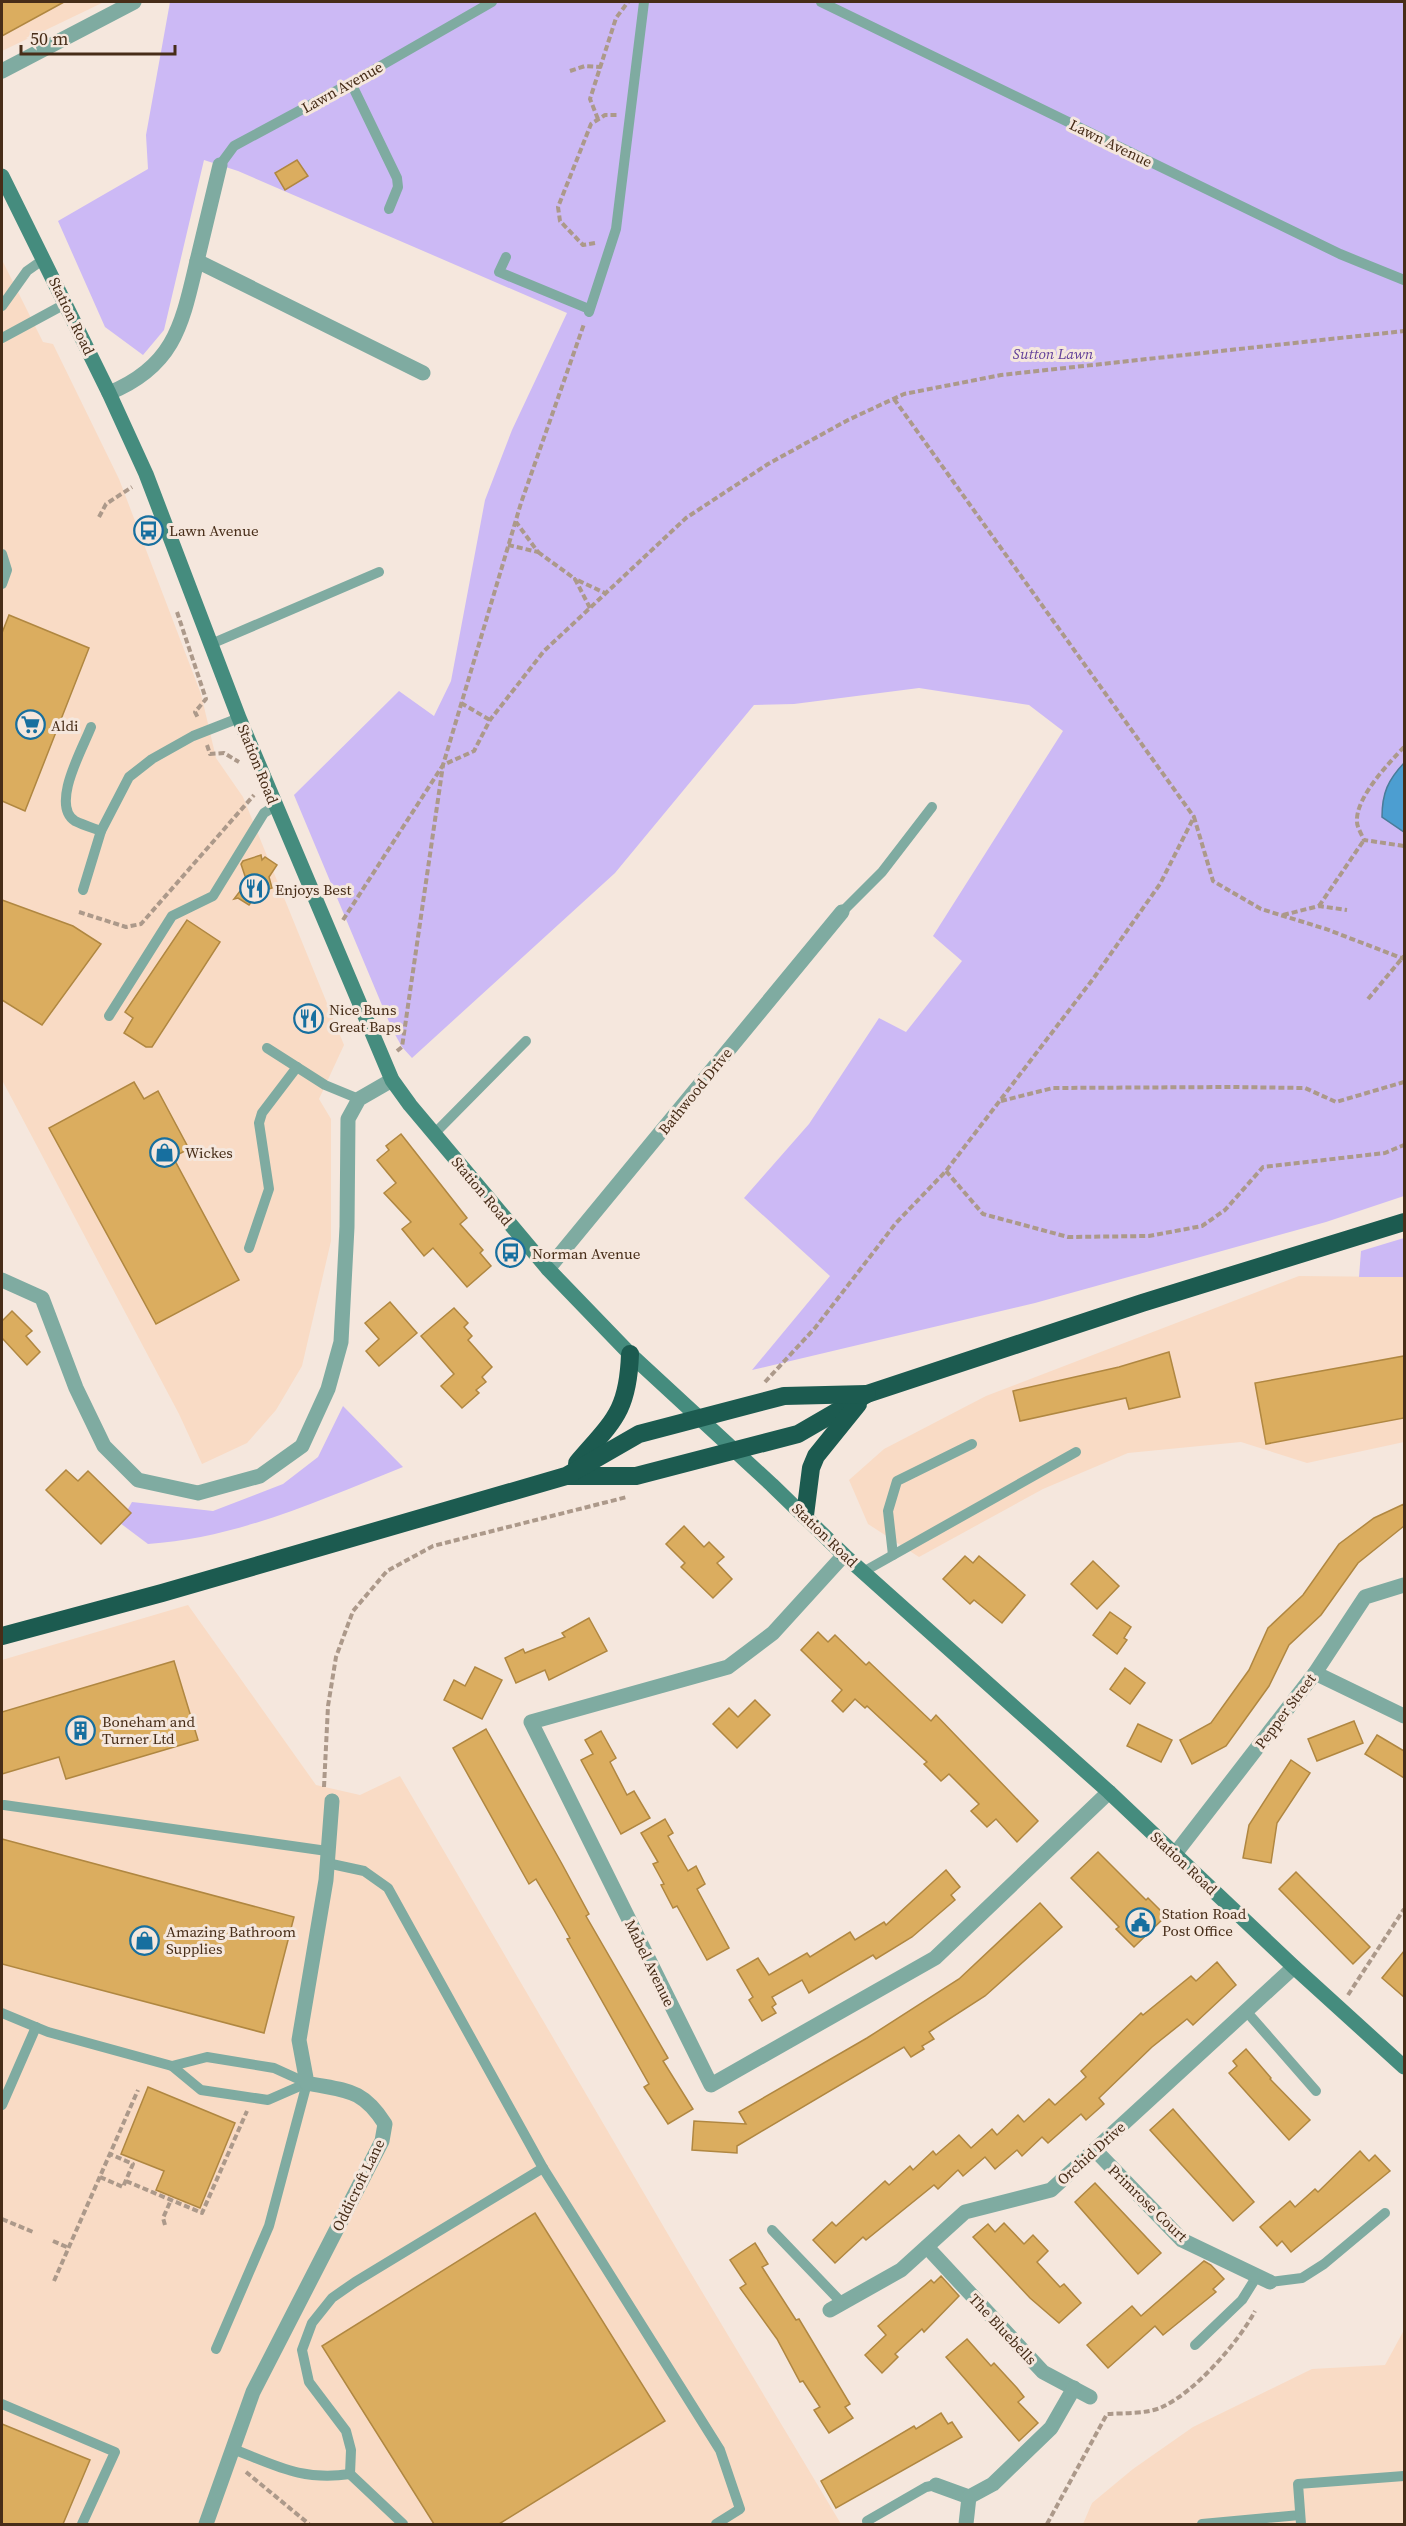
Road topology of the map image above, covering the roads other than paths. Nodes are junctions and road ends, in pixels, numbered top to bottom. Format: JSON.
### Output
{"nodes":[{"id":1,"x":134,"y":2,"type":"edge"},
{"id":2,"x":492,"y":2,"type":"edge"},
{"id":3,"x":644,"y":2,"type":"edge"},
{"id":4,"x":821,"y":2,"type":"edge"},
{"id":5,"x":2,"y":71,"type":"edge"},
{"id":6,"x":351,"y":83,"type":"junction"},
{"id":7,"x":220,"y":165,"type":"joint"},
{"id":8,"x":2,"y":176,"type":"edge"},
{"id":9,"x":388,"y":209,"type":"dead end"},
{"id":10,"x":506,"y":256,"type":"dead end"},
{"id":11,"x":44,"y":259,"type":"junction"},
{"id":12,"x":197,"y":261,"type":"junction"},
{"id":13,"x":1404,"y":280,"type":"edge"},
{"id":14,"x":65,"y":304,"type":"junction"},
{"id":15,"x":2,"y":306,"type":"edge"},
{"id":16,"x":2,"y":338,"type":"edge"},
{"id":17,"x":423,"y":373,"type":"dead end"},
{"id":18,"x":110,"y":393,"type":"junction"},
{"id":19,"x":2,"y":554,"type":"edge"},
{"id":20,"x":379,"y":572,"type":"dead end"},
{"id":21,"x":2,"y":584,"type":"edge"},
{"id":22,"x":211,"y":644,"type":"junction"},
{"id":23,"x":239,"y":718,"type":"junction"},
{"id":24,"x":92,"y":727,"type":"dead end"},
{"id":25,"x":275,"y":806,"type":"junction"},
{"id":26,"x":932,"y":807,"type":"dead end"},
{"id":27,"x":101,"y":831,"type":"junction"},
{"id":28,"x":83,"y":890,"type":"dead end"},
{"id":29,"x":843,"y":912,"type":"joint"},
{"id":30,"x":109,"y":1016,"type":"dead end"},
{"id":31,"x":526,"y":1041,"type":"dead end"},
{"id":32,"x":267,"y":1048,"type":"dead end"},
{"id":33,"x":297,"y":1067,"type":"junction"},
{"id":34,"x":392,"y":1080,"type":"junction"},
{"id":35,"x":359,"y":1099,"type":"junction"},
{"id":36,"x":434,"y":1134,"type":"junction"},
{"id":37,"x":1404,"y":1222,"type":"edge"},
{"id":38,"x":249,"y":1248,"type":"dead end"},
{"id":39,"x":549,"y":1269,"type":"junction"},
{"id":40,"x":2,"y":1281,"type":"edge"},
{"id":41,"x":630,"y":1354,"type":"junction"},
{"id":42,"x":867,"y":1394,"type":"junction"},
{"id":43,"x":698,"y":1418,"type":"junction"},
{"id":44,"x":972,"y":1444,"type":"dead end"},
{"id":45,"x":736,"y":1451,"type":"junction"},
{"id":46,"x":1076,"y":1452,"type":"dead end"},
{"id":47,"x":566,"y":1476,"type":"junction"},
{"id":48,"x":804,"y":1515,"type":"junction"},
{"id":49,"x":844,"y":1555,"type":"junction"},
{"id":50,"x":893,"y":1555,"type":"junction"},
{"id":51,"x":863,"y":1572,"type":"junction"},
{"id":52,"x":1404,"y":1585,"type":"edge"},
{"id":53,"x":2,"y":1636,"type":"edge"},
{"id":54,"x":1315,"y":1673,"type":"junction"},
{"id":55,"x":1404,"y":1716,"type":"edge"},
{"id":56,"x":1109,"y":1792,"type":"junction"},
{"id":57,"x":332,"y":1801,"type":"road end"},
{"id":58,"x":4,"y":1805,"type":"dead end"},
{"id":59,"x":1175,"y":1854,"type":"junction"},
{"id":60,"x":327,"y":1857,"type":"junction"},
{"id":61,"x":1294,"y":1967,"type":"junction"},
{"id":62,"x":1246,"y":2011,"type":"junction"},
{"id":63,"x":2,"y":2013,"type":"edge"},
{"id":64,"x":36,"y":2028,"type":"junction"},
{"id":65,"x":172,"y":2066,"type":"junction"},
{"id":66,"x":1404,"y":2067,"type":"edge"},
{"id":67,"x":307,"y":2083,"type":"junction"},
{"id":68,"x":1316,"y":2091,"type":"dead end"},
{"id":69,"x":2,"y":2105,"type":"edge"},
{"id":70,"x":1095,"y":2151,"type":"junction"},
{"id":71,"x":543,"y":2168,"type":"junction"},
{"id":72,"x":1385,"y":2213,"type":"dead end"},
{"id":73,"x":772,"y":2230,"type":"dead end"},
{"id":74,"x":927,"y":2247,"type":"junction"},
{"id":75,"x":1264,"y":2279,"type":"junction"},
{"id":76,"x":836,"y":2307,"type":"joint"},
{"id":77,"x":1195,"y":2345,"type":"dead end"},
{"id":78,"x":216,"y":2349,"type":"dead end"},
{"id":79,"x":1074,"y":2388,"type":"junction"},
{"id":80,"x":1090,"y":2397,"type":"dead end"},
{"id":81,"x":2,"y":2404,"type":"edge"},
{"id":82,"x":231,"y":2454,"type":"junction"},
{"id":83,"x":350,"y":2474,"type":"junction"},
{"id":84,"x":1404,"y":2476,"type":"edge"},
{"id":85,"x":936,"y":2485,"type":"joint"},
{"id":86,"x":969,"y":2497,"type":"junction"},
{"id":87,"x":1300,"y":2520,"type":"edge"},
{"id":88,"x":867,"y":2521,"type":"dead end"},
{"id":89,"x":82,"y":2524,"type":"edge"},
{"id":90,"x":206,"y":2524,"type":"edge"},
{"id":91,"x":403,"y":2524,"type":"edge"},
{"id":92,"x":716,"y":2524,"type":"edge"},
{"id":93,"x":966,"y":2524,"type":"edge"},
{"id":94,"x":1202,"y":2524,"type":"edge"}],
"edges":[{"from":1,"to":5,"type":"street"},
{"from":2,"to":6,"type":"lane","name":"Lawn Avenue"},
{"from":3,"to":10,"type":"lane"},
{"from":4,"to":13,"type":"lane","name":"Lawn Avenue"},
{"from":6,"to":7,"type":"lane","name":"Lawn Avenue"},
{"from":6,"to":9,"type":"lane"},
{"from":7,"to":12,"type":"street","name":"Lawn Avenue"},
{"from":8,"to":11,"type":"street","name":"Station Road"},
{"from":11,"to":14,"type":"street","name":"Station Road"},
{"from":11,"to":15,"type":"lane"},
{"from":12,"to":17,"type":"street"},
{"from":12,"to":18,"type":"street","name":"Lawn Avenue"},
{"from":14,"to":16,"type":"lane"},
{"from":14,"to":18,"type":"street","name":"Station Road"},
{"from":18,"to":22,"type":"street","name":"Station Road"},
{"from":19,"to":21,"type":"lane"},
{"from":20,"to":22,"type":"lane"},
{"from":22,"to":23,"type":"street","name":"Station Road"},
{"from":23,"to":25,"type":"street","name":"Station Road"},
{"from":23,"to":27,"type":"lane"},
{"from":24,"to":27,"type":"lane"},
{"from":25,"to":30,"type":"lane"},
{"from":25,"to":34,"type":"street","name":"Station Road"},
{"from":26,"to":29,"type":"lane"},
{"from":27,"to":28,"type":"lane"},
{"from":29,"to":39,"type":"street","name":"Bathwood Drive"},
{"from":31,"to":36,"type":"lane"},
{"from":32,"to":33,"type":"lane"},
{"from":33,"to":35,"type":"lane"},
{"from":33,"to":38,"type":"lane"},
{"from":34,"to":35,"type":"street"},
{"from":34,"to":36,"type":"street","name":"Station Road"},
{"from":35,"to":40,"type":"street"},
{"from":36,"to":39,"type":"street","name":"Station Road"},
{"from":37,"to":42,"type":"highway"},
{"from":39,"to":41,"type":"street","name":"Station Road"},
{"from":41,"to":43,"type":"street","name":"Station Road"},
{"from":41,"to":47,"type":"highway"},
{"from":42,"to":43,"type":"highway"},
{"from":42,"to":45,"type":"highway"},
{"from":42,"to":48,"type":"highway"},
{"from":43,"to":45,"type":"street","name":"Station Road"},
{"from":43,"to":47,"type":"highway"},
{"from":44,"to":50,"type":"lane"},
{"from":45,"to":47,"type":"highway"},
{"from":45,"to":48,"type":"street","name":"Station Road"},
{"from":46,"to":50,"type":"lane"},
{"from":47,"to":53,"type":"highway"},
{"from":48,"to":49,"type":"street","name":"Station Road"},
{"from":49,"to":51,"type":"street","name":"Station Road"},
{"from":49,"to":56,"type":"street","name":"Mabel Avenue"},
{"from":50,"to":51,"type":"lane"},
{"from":51,"to":56,"type":"street","name":"Station Road"},
{"from":52,"to":54,"type":"street","name":"Pepper Street"},
{"from":54,"to":55,"type":"street"},
{"from":54,"to":59,"type":"street","name":"Pepper Street"},
{"from":56,"to":59,"type":"street","name":"Station Road"},
{"from":57,"to":60,"type":"street"},
{"from":58,"to":60,"type":"lane"},
{"from":59,"to":61,"type":"street","name":"Station Road"},
{"from":60,"to":67,"type":"street"},
{"from":60,"to":71,"type":"lane"},
{"from":61,"to":62,"type":"street","name":"Orchid Drive"},
{"from":61,"to":66,"type":"street","name":"Station Road"},
{"from":62,"to":68,"type":"lane"},
{"from":62,"to":70,"type":"street","name":"Orchid Drive"},
{"from":63,"to":64,"type":"lane"},
{"from":64,"to":65,"type":"lane"},
{"from":64,"to":69,"type":"lane"},
{"from":65,"to":67,"type":"lane"},
{"from":65,"to":67,"type":"lane"},
{"from":67,"to":78,"type":"lane"},
{"from":67,"to":82,"type":"street","name":"Oddicroft Lane"},
{"from":70,"to":74,"type":"street","name":"Orchid Drive"},
{"from":70,"to":75,"type":"street","name":"Primrose Court"},
{"from":71,"to":83,"type":"lane"},
{"from":71,"to":92,"type":"lane"},
{"from":72,"to":75,"type":"lane"},
{"from":73,"to":76,"type":"lane"},
{"from":74,"to":76,"type":"street","name":"Orchid Drive"},
{"from":74,"to":79,"type":"street","name":"The Bluebells"},
{"from":75,"to":77,"type":"lane"},
{"from":79,"to":80,"type":"street","name":"The Bluebells"},
{"from":79,"to":86,"type":"street"},
{"from":81,"to":89,"type":"lane"},
{"from":82,"to":83,"type":"lane"},
{"from":82,"to":90,"type":"street","name":"Oddicroft Lane"},
{"from":83,"to":91,"type":"lane"},
{"from":84,"to":87,"type":"lane"},
{"from":85,"to":86,"type":"street"},
{"from":85,"to":88,"type":"lane"},
{"from":86,"to":93,"type":"street"},
{"from":87,"to":94,"type":"lane"}]}
